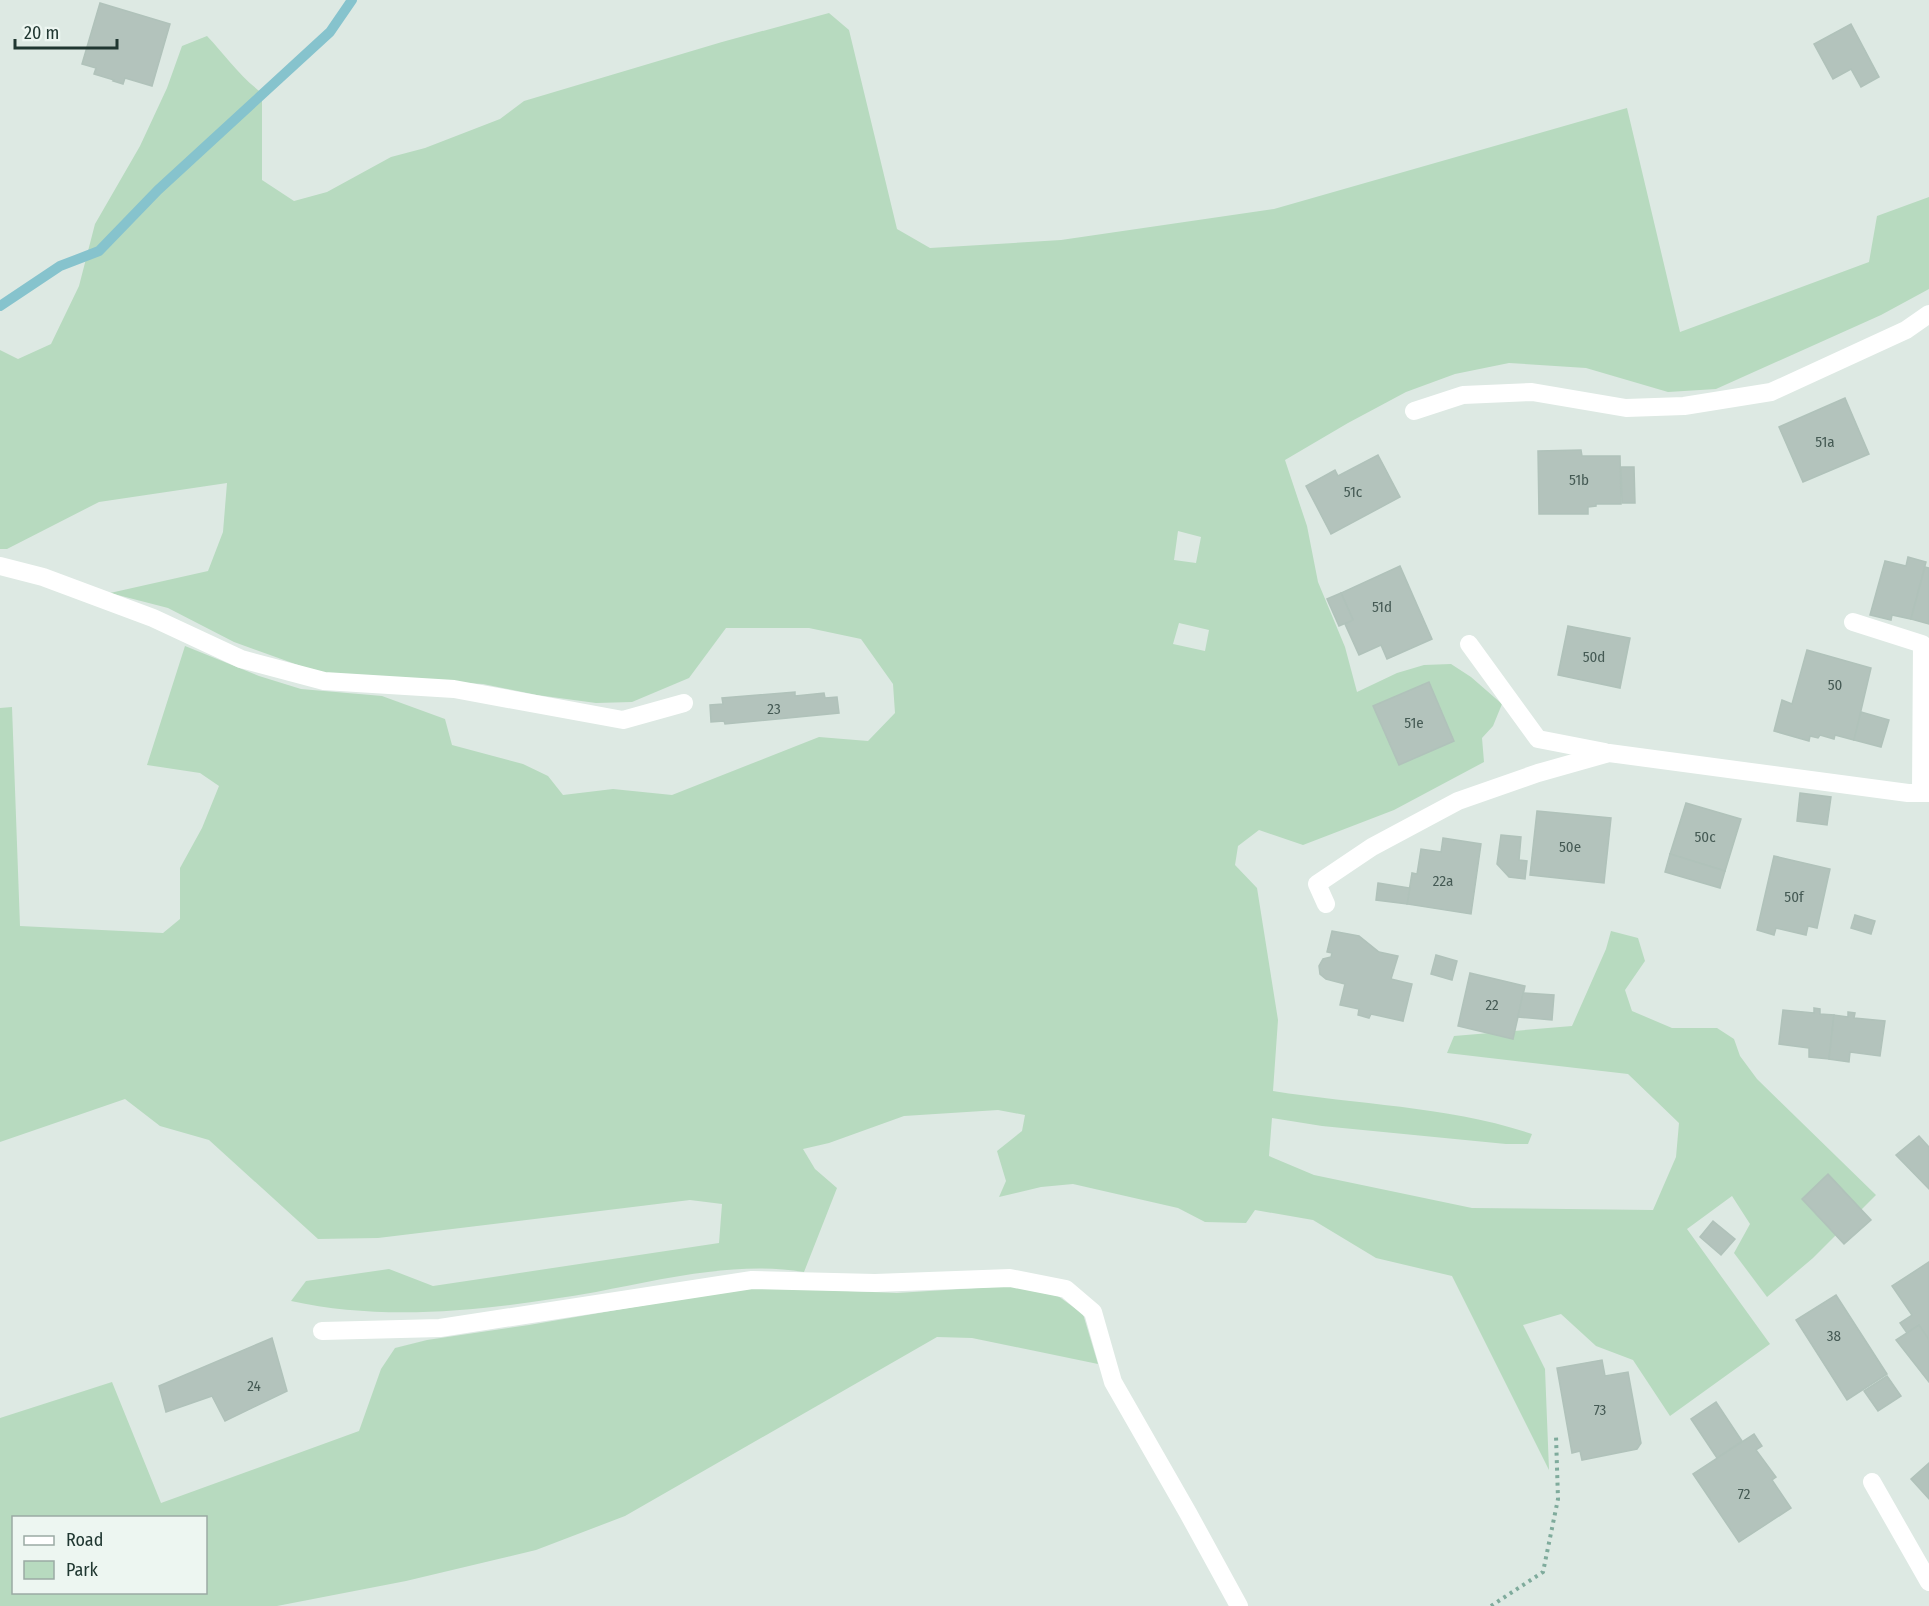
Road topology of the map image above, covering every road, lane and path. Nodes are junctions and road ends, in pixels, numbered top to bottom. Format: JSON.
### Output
{"nodes":[{"id":1,"x":1929,"y":314,"type":"edge"},
{"id":2,"x":1414,"y":411,"type":"dead end"},
{"id":3,"x":0,"y":566,"type":"edge"},
{"id":4,"x":1853,"y":622,"type":"dead end"},
{"id":5,"x":1469,"y":644,"type":"dead end"},
{"id":6,"x":684,"y":703,"type":"dead end"},
{"id":7,"x":1609,"y":753,"type":"junction"},
{"id":8,"x":1925,"y":793,"type":"edge"},
{"id":9,"x":1326,"y":904,"type":"dead end"},
{"id":10,"x":322,"y":1330,"type":"dead end"},
{"id":11,"x":1556,"y":1436,"type":"dead end"},
{"id":12,"x":1872,"y":1482,"type":"dead end"},
{"id":13,"x":1929,"y":1582,"type":"edge"},
{"id":14,"x":1239,"y":1606,"type":"edge"},
{"id":15,"x":1491,"y":1606,"type":"edge"}],
"edges":[{"from":1,"to":2,"type":"street"},
{"from":3,"to":6,"type":"street"},
{"from":4,"to":8,"type":"street"},
{"from":5,"to":7,"type":"street"},
{"from":7,"to":8,"type":"street"},
{"from":7,"to":9,"type":"street"},
{"from":10,"to":14,"type":"street"},
{"from":11,"to":15,"type":"path"},
{"from":12,"to":13,"type":"street"}]}
